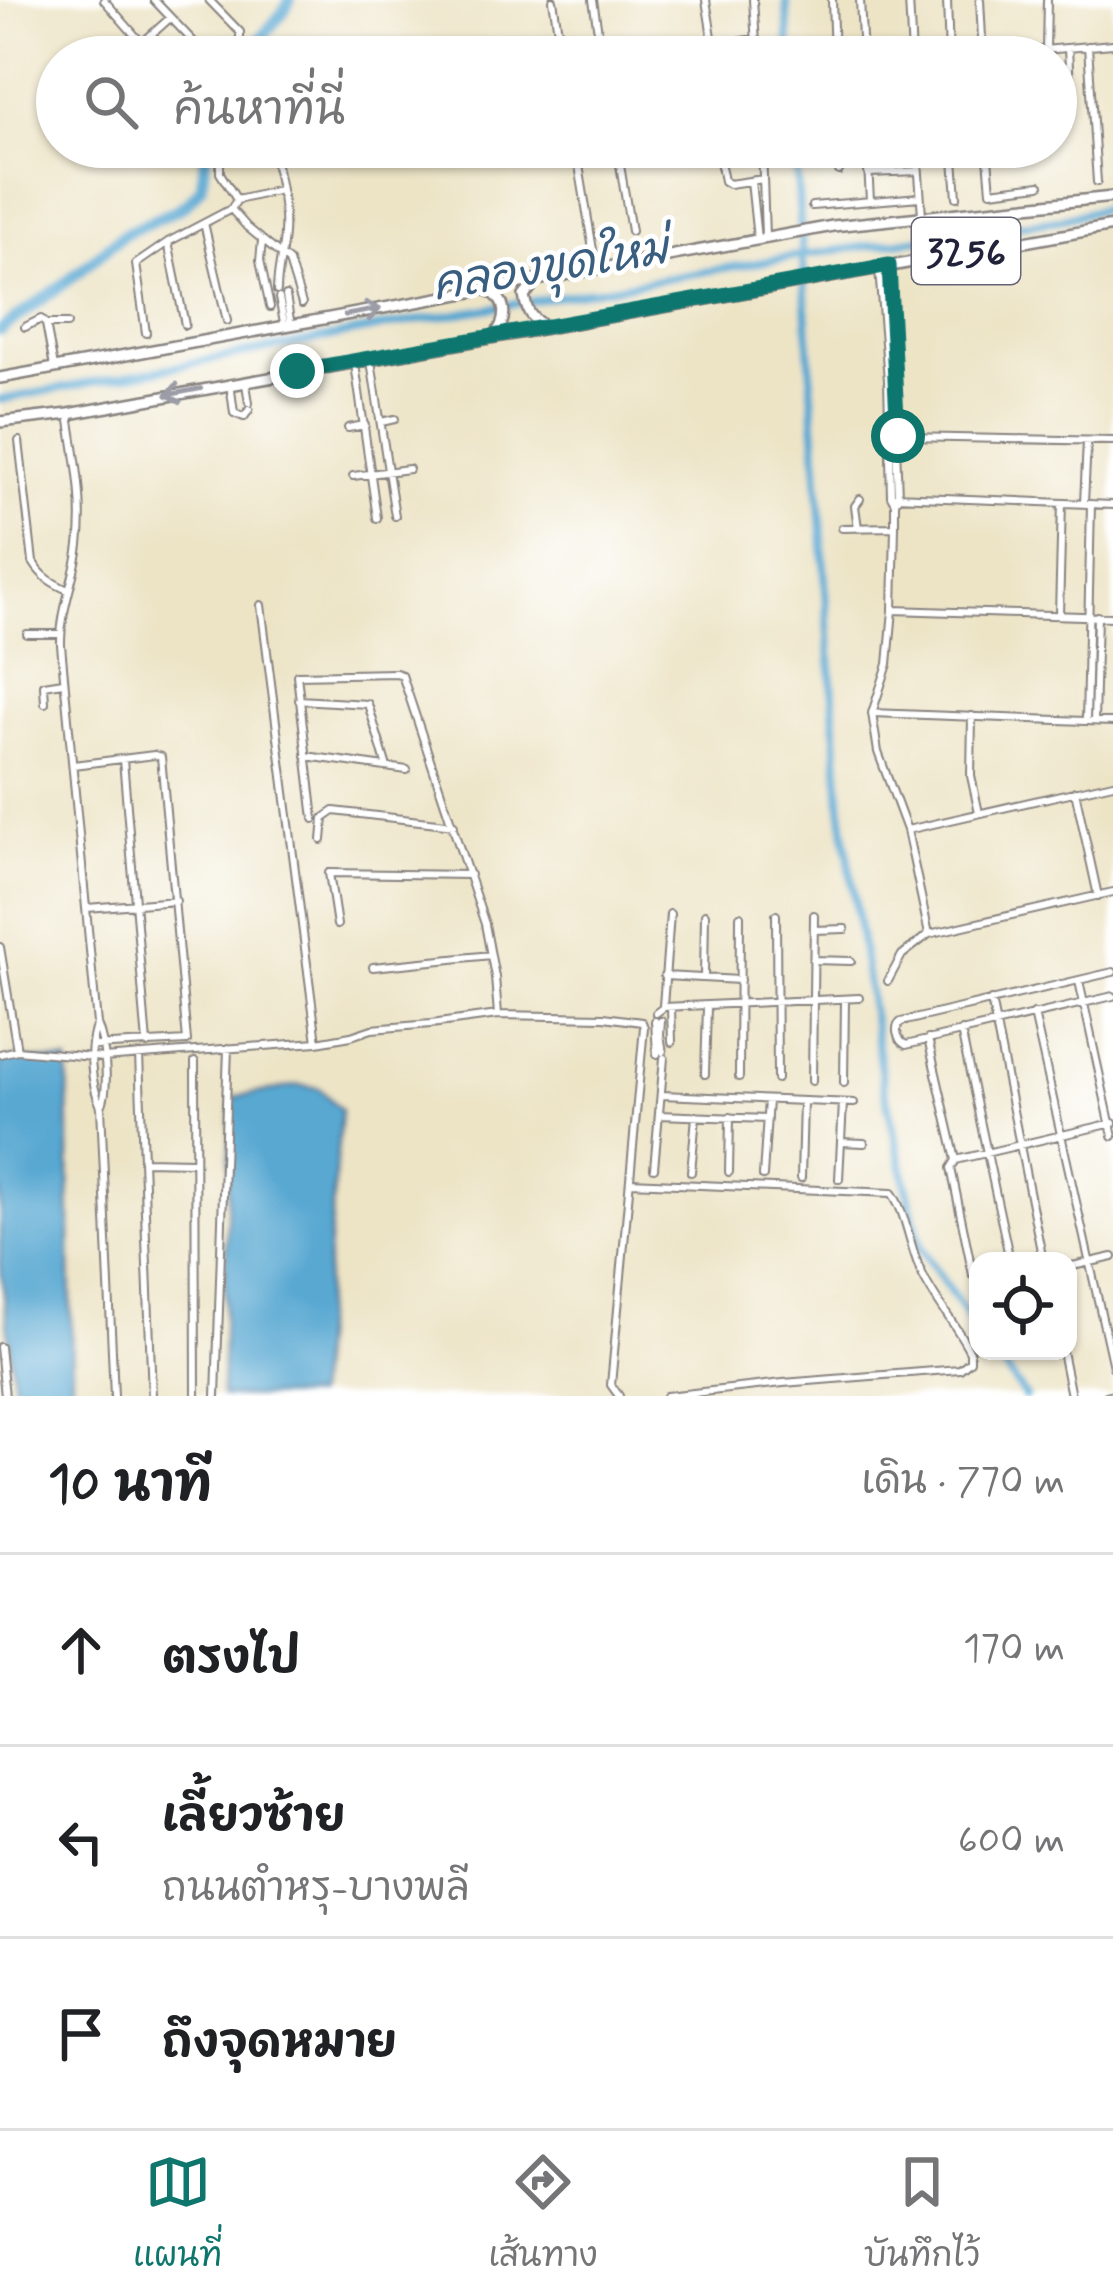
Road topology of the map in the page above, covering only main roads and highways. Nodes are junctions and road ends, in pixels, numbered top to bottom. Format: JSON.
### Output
{"nodes":[{"id":1,"x":1113,"y":197,"type":"edge"},
{"id":2,"x":1113,"y":226,"type":"edge"},
{"id":3,"x":537,"y":280,"type":"junction"},
{"id":4,"x":484,"y":290,"type":"junction"},
{"id":5,"x":545,"y":326,"type":"junction"},
{"id":6,"x":495,"y":335,"type":"junction"},
{"id":7,"x":0,"y":379,"type":"edge"},
{"id":8,"x":0,"y":422,"type":"edge"}],
"edges":[{"from":1,"to":3,"type":"main road","number":"3256"},
{"from":2,"to":5,"type":"main road","number":"3256"},
{"from":3,"to":4,"type":"main road","number":"3256"},
{"from":3,"to":5,"type":"main road"},
{"from":4,"to":6,"type":"main road"},
{"from":7,"to":4,"type":"main road","number":"3256","one_way":true},
{"from":5,"to":6,"type":"main road","number":"3256"},
{"from":6,"to":8,"type":"main road","number":"3256","one_way":true}]}
